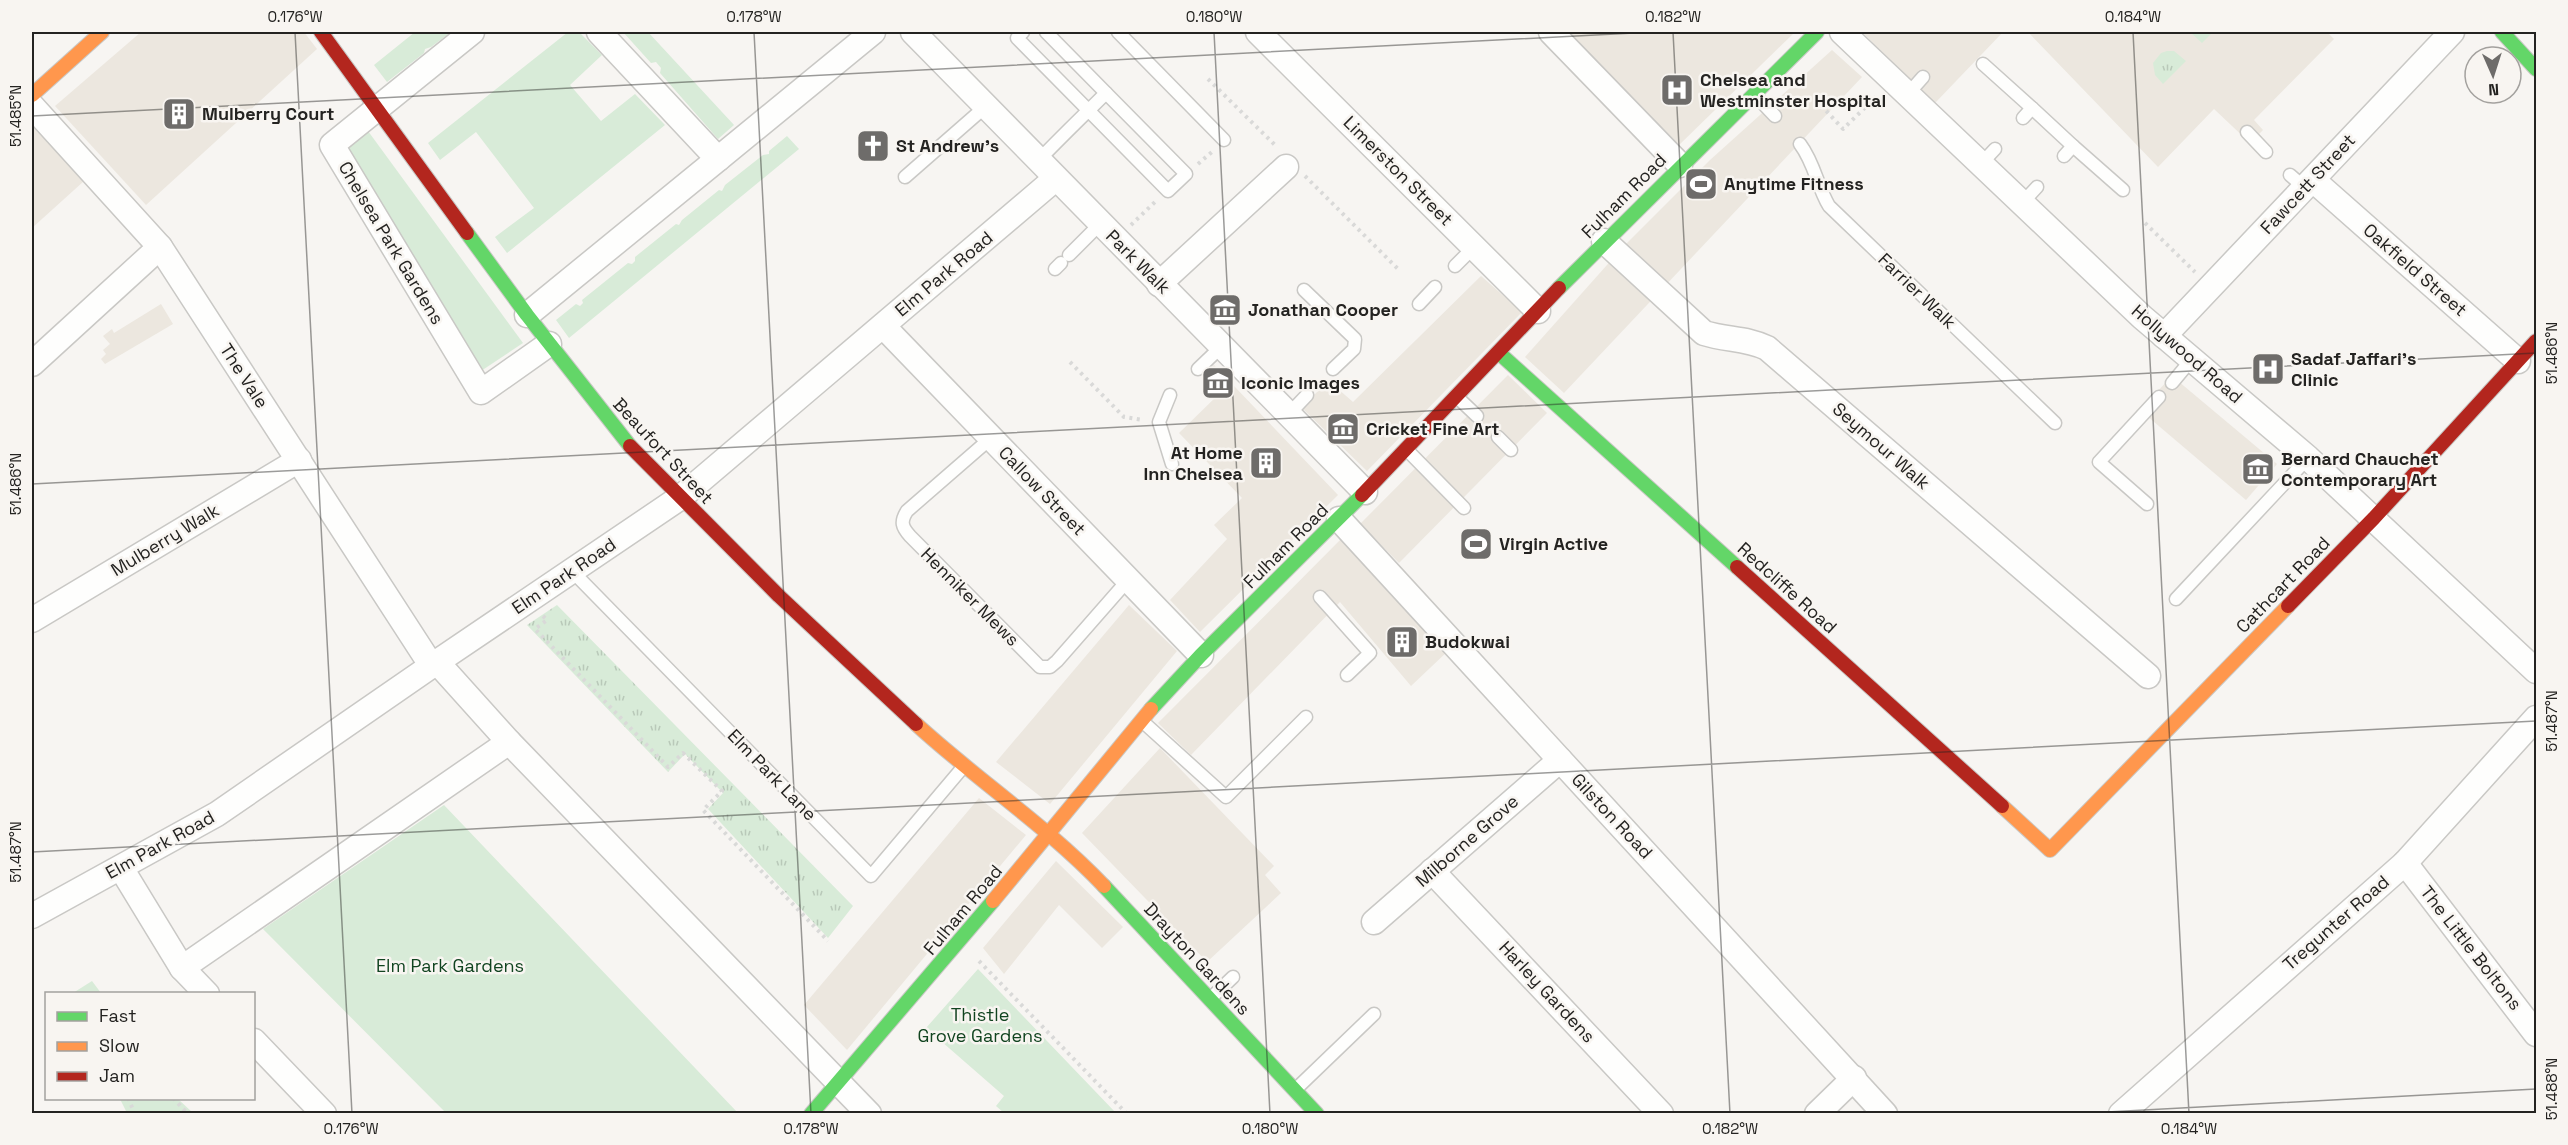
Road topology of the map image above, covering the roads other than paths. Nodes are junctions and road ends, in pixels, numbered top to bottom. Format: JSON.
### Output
{"nodes":[{"id":1,"x":102,"y":32,"type":"edge"},
{"id":2,"x":321,"y":32,"type":"edge"},
{"id":3,"x":471,"y":32,"type":"edge"},
{"id":4,"x":598,"y":32,"type":"edge"},
{"id":5,"x":873,"y":32,"type":"edge"},
{"id":6,"x":913,"y":32,"type":"edge"},
{"id":7,"x":1023,"y":32,"type":"edge"},
{"id":8,"x":1046,"y":32,"type":"edge"},
{"id":9,"x":1118,"y":32,"type":"edge"},
{"id":10,"x":1258,"y":32,"type":"edge"},
{"id":11,"x":1551,"y":32,"type":"edge"},
{"id":12,"x":1817,"y":32,"type":"edge"},
{"id":13,"x":1842,"y":32,"type":"edge"},
{"id":14,"x":2452,"y":32,"type":"edge"},
{"id":15,"x":2502,"y":32,"type":"edge"},
{"id":16,"x":1983,"y":64,"type":"dead end"},
{"id":17,"x":2536,"y":69,"type":"edge"},
{"id":18,"x":1923,"y":77,"type":"dead end"},
{"id":19,"x":1106,"y":93,"type":"junction"},
{"id":20,"x":1753,"y":93,"type":"junction"},
{"id":21,"x":32,"y":95,"type":"edge"},
{"id":22,"x":1907,"y":95,"type":"junction"},
{"id":23,"x":32,"y":106,"type":"edge"},
{"id":24,"x":986,"y":107,"type":"junction"},
{"id":25,"x":2032,"y":108,"type":"junction"},
{"id":26,"x":376,"y":110,"type":"junction"},
{"id":27,"x":1089,"y":110,"type":"junction"},
{"id":28,"x":1774,"y":116,"type":"dead end"},
{"id":29,"x":2023,"y":118,"type":"dead end"},
{"id":30,"x":2247,"y":132,"type":"dead end"},
{"id":31,"x":1224,"y":140,"type":"road end"},
{"id":32,"x":1800,"y":144,"type":"dead end"},
{"id":33,"x":2073,"y":146,"type":"junction"},
{"id":34,"x":2266,"y":152,"type":"dead end"},
{"id":35,"x":2064,"y":156,"type":"dead end"},
{"id":36,"x":718,"y":159,"type":"junction"},
{"id":37,"x":1038,"y":161,"type":"junction"},
{"id":38,"x":1680,"y":165,"type":"junction"},
{"id":39,"x":1286,"y":167,"type":"dead end"},
{"id":40,"x":905,"y":177,"type":"dead end"},
{"id":41,"x":1055,"y":179,"type":"junction"},
{"id":42,"x":2303,"y":181,"type":"junction"},
{"id":43,"x":2122,"y":190,"type":"dead end"},
{"id":44,"x":1107,"y":231,"type":"junction"},
{"id":45,"x":1604,"y":241,"type":"junction"},
{"id":46,"x":160,"y":247,"type":"junction"},
{"id":47,"x":1474,"y":247,"type":"junction"},
{"id":48,"x":1062,"y":262,"type":"dead end"},
{"id":49,"x":1455,"y":266,"type":"dead end"},
{"id":50,"x":1159,"y":284,"type":"junction"},
{"id":51,"x":1435,"y":287,"type":"dead end"},
{"id":52,"x":1304,"y":290,"type":"dead end"},
{"id":53,"x":1419,"y":304,"type":"dead end"},
{"id":54,"x":1538,"y":311,"type":"junction"},
{"id":55,"x":527,"y":315,"type":"junction"},
{"id":56,"x":882,"y":326,"type":"junction"},
{"id":57,"x":2163,"y":336,"type":"junction"},
{"id":58,"x":2536,"y":341,"type":"edge"},
{"id":59,"x":549,"y":344,"type":"junction"},
{"id":60,"x":1221,"y":347,"type":"junction"},
{"id":61,"x":1499,"y":353,"type":"junction"},
{"id":62,"x":2192,"y":359,"type":"junction"},
{"id":63,"x":2518,"y":361,"type":"junction"},
{"id":64,"x":32,"y":364,"type":"edge"},
{"id":65,"x":1198,"y":369,"type":"dead end"},
{"id":66,"x":1333,"y":369,"type":"dead end"},
{"id":67,"x":2172,"y":383,"type":"dead end"},
{"id":68,"x":1170,"y":395,"type":"dead end"},
{"id":69,"x":1307,"y":395,"type":"dead end"},
{"id":70,"x":1457,"y":397,"type":"junction"},
{"id":71,"x":2159,"y":397,"type":"dead end"},
{"id":72,"x":1288,"y":415,"type":"junction"},
{"id":73,"x":1477,"y":416,"type":"dead end"},
{"id":74,"x":2055,"y":423,"type":"dead end"},
{"id":75,"x":1498,"y":437,"type":"dead end"},
{"id":76,"x":991,"y":438,"type":"junction"},
{"id":77,"x":1406,"y":450,"type":"junction"},
{"id":78,"x":1511,"y":450,"type":"dead end"},
{"id":79,"x":2308,"y":458,"type":"junction"},
{"id":80,"x":299,"y":460,"type":"junction"},
{"id":81,"x":1172,"y":464,"type":"dead end"},
{"id":82,"x":1365,"y":492,"type":"junction"},
{"id":83,"x":681,"y":497,"type":"junction"},
{"id":84,"x":2147,"y":504,"type":"dead end"},
{"id":85,"x":1464,"y":508,"type":"dead end"},
{"id":86,"x":2374,"y":518,"type":"junction"},
{"id":87,"x":1339,"y":519,"type":"junction"},
{"id":88,"x":572,"y":571,"type":"junction"},
{"id":89,"x":1128,"y":580,"type":"junction"},
{"id":90,"x":1320,"y":597,"type":"dead end"},
{"id":91,"x":2176,"y":599,"type":"dead end"},
{"id":92,"x":32,"y":620,"type":"edge"},
{"id":93,"x":1201,"y":655,"type":"junction"},
{"id":94,"x":434,"y":664,"type":"junction"},
{"id":95,"x":2536,"y":671,"type":"edge"},
{"id":96,"x":1347,"y":675,"type":"dead end"},
{"id":97,"x":2148,"y":676,"type":"dead end"},
{"id":98,"x":1306,"y":717,"type":"dead end"},
{"id":99,"x":2536,"y":718,"type":"edge"},
{"id":100,"x":1141,"y":720,"type":"junction"},
{"id":101,"x":509,"y":742,"type":"junction"},
{"id":102,"x":1560,"y":760,"type":"junction"},
{"id":103,"x":965,"y":766,"type":"junction"},
{"id":104,"x":1049,"y":832,"type":"junction"},
{"id":105,"x":2050,"y":850,"type":"joint"},
{"id":106,"x":2404,"y":863,"type":"junction"},
{"id":107,"x":121,"y":868,"type":"junction"},
{"id":108,"x":1432,"y":871,"type":"junction"},
{"id":109,"x":32,"y":916,"type":"edge"},
{"id":110,"x":1374,"y":922,"type":"dead end"},
{"id":111,"x":182,"y":968,"type":"junction"},
{"id":112,"x":1233,"y":977,"type":"dead end"},
{"id":113,"x":206,"y":992,"type":"edge"},
{"id":114,"x":1210,"y":999,"type":"junction"},
{"id":115,"x":1374,"y":1014,"type":"dead end"},
{"id":116,"x":2536,"y":1034,"type":"edge"},
{"id":117,"x":255,"y":1042,"type":"edge"},
{"id":118,"x":1854,"y":1078,"type":"junction"},
{"id":119,"x":839,"y":1082,"type":"junction"},
{"id":120,"x":1295,"y":1089,"type":"junction"},
{"id":121,"x":324,"y":1113,"type":"edge"},
{"id":122,"x":811,"y":1113,"type":"edge"},
{"id":123,"x":869,"y":1113,"type":"edge"},
{"id":124,"x":1317,"y":1113,"type":"edge"},
{"id":125,"x":1661,"y":1113,"type":"edge"},
{"id":126,"x":1817,"y":1113,"type":"edge"},
{"id":127,"x":1885,"y":1113,"type":"edge"},
{"id":128,"x":2121,"y":1113,"type":"edge"}],
"edges":[{"from":1,"to":21,"type":"main road"},
{"from":2,"to":26,"type":"main road","name":"Beaufort Street"},
{"from":3,"to":26,"type":"street","name":"Chelsea Park Gardens"},
{"from":4,"to":36,"type":"street"},
{"from":5,"to":36,"type":"street"},
{"from":6,"to":24,"type":"street","name":"Park Walk"},
{"from":7,"to":27,"type":"lane"},
{"from":8,"to":19,"type":"lane"},
{"from":9,"to":31,"type":"lane"},
{"from":10,"to":47,"type":"street","name":"Limerston Street"},
{"from":11,"to":38,"type":"street"},
{"from":12,"to":20,"type":"main road","name":"Fulham Road"},
{"from":13,"to":22,"type":"street","name":"Hollywood Road"},
{"from":14,"to":42,"type":"street","name":"Fawcett Street"},
{"from":15,"to":17,"type":"main road"},
{"from":16,"to":25,"type":"lane"},
{"from":18,"to":22,"type":"lane"},
{"from":19,"to":27,"type":"lane"},
{"from":19,"to":27,"type":"lane"},
{"from":20,"to":28,"type":"lane"},
{"from":20,"to":38,"type":"main road","name":"Fulham Road"},
{"from":22,"to":57,"type":"street","name":"Hollywood Road"},
{"from":23,"to":46,"type":"street","name":"The Vale"},
{"from":24,"to":37,"type":"street","name":"Park Walk"},
{"from":24,"to":40,"type":"lane"},
{"from":25,"to":29,"type":"lane"},
{"from":25,"to":33,"type":"lane"},
{"from":26,"to":55,"type":"main road","name":"Beaufort Street"},
{"from":26,"to":59,"type":"street","name":"Chelsea Park Gardens"},
{"from":27,"to":37,"type":"lane"},
{"from":30,"to":34,"type":"lane"},
{"from":32,"to":74,"type":"lane","name":"Farrier Walk"},
{"from":33,"to":35,"type":"lane"},
{"from":33,"to":43,"type":"lane"},
{"from":36,"to":55,"type":"street"},
{"from":37,"to":41,"type":"street","name":"Park Walk"},
{"from":38,"to":45,"type":"main road","name":"Fulham Road"},
{"from":39,"to":50,"type":"street"},
{"from":41,"to":44,"type":"street","name":"Park Walk"},
{"from":41,"to":56,"type":"street","name":"Elm Park Road"},
{"from":42,"to":57,"type":"street","name":"Fawcett Street"},
{"from":42,"to":63,"type":"street","name":"Oakfield Street"},
{"from":44,"to":48,"type":"lane"},
{"from":44,"to":50,"type":"street","name":"Park Walk"},
{"from":45,"to":54,"type":"main road","name":"Fulham Road"},
{"from":45,"to":97,"type":"street","name":"Seymour Walk"},
{"from":46,"to":64,"type":"street"},
{"from":46,"to":80,"type":"street","name":"The Vale"},
{"from":47,"to":49,"type":"lane"},
{"from":47,"to":54,"type":"street","name":"Limerston Street"},
{"from":50,"to":60,"type":"street","name":"Park Walk"},
{"from":51,"to":53,"type":"lane"},
{"from":52,"to":66,"type":"lane"},
{"from":54,"to":61,"type":"main road","name":"Fulham Road"},
{"from":55,"to":59,"type":"main road","name":"Beaufort Street"},
{"from":56,"to":76,"type":"street","name":"Callow Street"},
{"from":56,"to":83,"type":"street","name":"Elm Park Road"},
{"from":57,"to":62,"type":"street","name":"Hollywood Road"},
{"from":58,"to":63,"type":"main road","name":"Cathcart Road"},
{"from":59,"to":83,"type":"main road","name":"Beaufort Street"},
{"from":60,"to":65,"type":"lane"},
{"from":60,"to":72,"type":"street","name":"Park Walk"},
{"from":61,"to":70,"type":"main road","name":"Fulham Road"},
{"from":61,"to":105,"type":"main road","name":"Redcliffe Road"},
{"from":62,"to":67,"type":"lane"},
{"from":62,"to":79,"type":"street","name":"Hollywood Road"},
{"from":63,"to":86,"type":"main road","name":"Cathcart Road"},
{"from":68,"to":81,"type":"lane"},
{"from":69,"to":72,"type":"lane"},
{"from":70,"to":73,"type":"lane"},
{"from":70,"to":77,"type":"main road","name":"Fulham Road"},
{"from":71,"to":84,"type":"lane"},
{"from":72,"to":82,"type":"street","name":"Park Walk"},
{"from":75,"to":78,"type":"lane"},
{"from":76,"to":89,"type":"street","name":"Callow Street"},
{"from":76,"to":89,"type":"lane","name":"Henniker Mews"},
{"from":77,"to":82,"type":"main road","name":"Fulham Road"},
{"from":77,"to":85,"type":"lane"},
{"from":79,"to":86,"type":"street","name":"Hollywood Road"},
{"from":79,"to":91,"type":"lane"},
{"from":80,"to":92,"type":"street","name":"Mulberry Walk"},
{"from":80,"to":94,"type":"street","name":"The Vale"},
{"from":82,"to":87,"type":"main road","name":"Fulham Road"},
{"from":83,"to":88,"type":"street","name":"Elm Park Road"},
{"from":83,"to":103,"type":"main road","name":"Beaufort Street"},
{"from":86,"to":95,"type":"street","name":"Hollywood Road"},
{"from":86,"to":105,"type":"main road","name":"Cathcart Road"},
{"from":87,"to":93,"type":"main road","name":"Fulham Road"},
{"from":87,"to":102,"type":"street","name":"Gilston Road"},
{"from":88,"to":94,"type":"street","name":"Elm Park Road"},
{"from":88,"to":103,"type":"lane","name":"Elm Park Lane"},
{"from":89,"to":93,"type":"street","name":"Callow Street"},
{"from":90,"to":96,"type":"lane"},
{"from":93,"to":100,"type":"main road","name":"Fulham Road"},
{"from":94,"to":101,"type":"street"},
{"from":94,"to":107,"type":"street","name":"Elm Park Road"},
{"from":98,"to":100,"type":"lane"},
{"from":99,"to":106,"type":"street","name":"Tregunter Road"},
{"from":100,"to":104,"type":"main road","name":"Fulham Road"},
{"from":101,"to":111,"type":"street"},
{"from":101,"to":119,"type":"street"},
{"from":102,"to":108,"type":"street","name":"Milborne Grove"},
{"from":102,"to":118,"type":"street","name":"Gilston Road"},
{"from":103,"to":104,"type":"main road","name":"Beaufort Street"},
{"from":104,"to":114,"type":"main road","name":"Drayton Gardens"},
{"from":104,"to":119,"type":"main road","name":"Fulham Road"},
{"from":106,"to":116,"type":"street","name":"The Little Boltons"},
{"from":106,"to":128,"type":"street","name":"Tregunter Road"},
{"from":107,"to":109,"type":"street","name":"Elm Park Road"},
{"from":107,"to":111,"type":"street"},
{"from":108,"to":110,"type":"street","name":"Milborne Grove"},
{"from":108,"to":125,"type":"street","name":"Harley Gardens"},
{"from":111,"to":113,"type":"street"},
{"from":112,"to":114,"type":"lane"},
{"from":114,"to":120,"type":"main road","name":"Drayton Gardens"},
{"from":115,"to":120,"type":"lane"},
{"from":117,"to":121,"type":"street"},
{"from":118,"to":126,"type":"street"},
{"from":118,"to":127,"type":"street","name":"Gilston Road"},
{"from":119,"to":122,"type":"main road","name":"Fulham Road"},
{"from":119,"to":123,"type":"street"},
{"from":120,"to":124,"type":"main road","name":"Drayton Gardens"}]}
